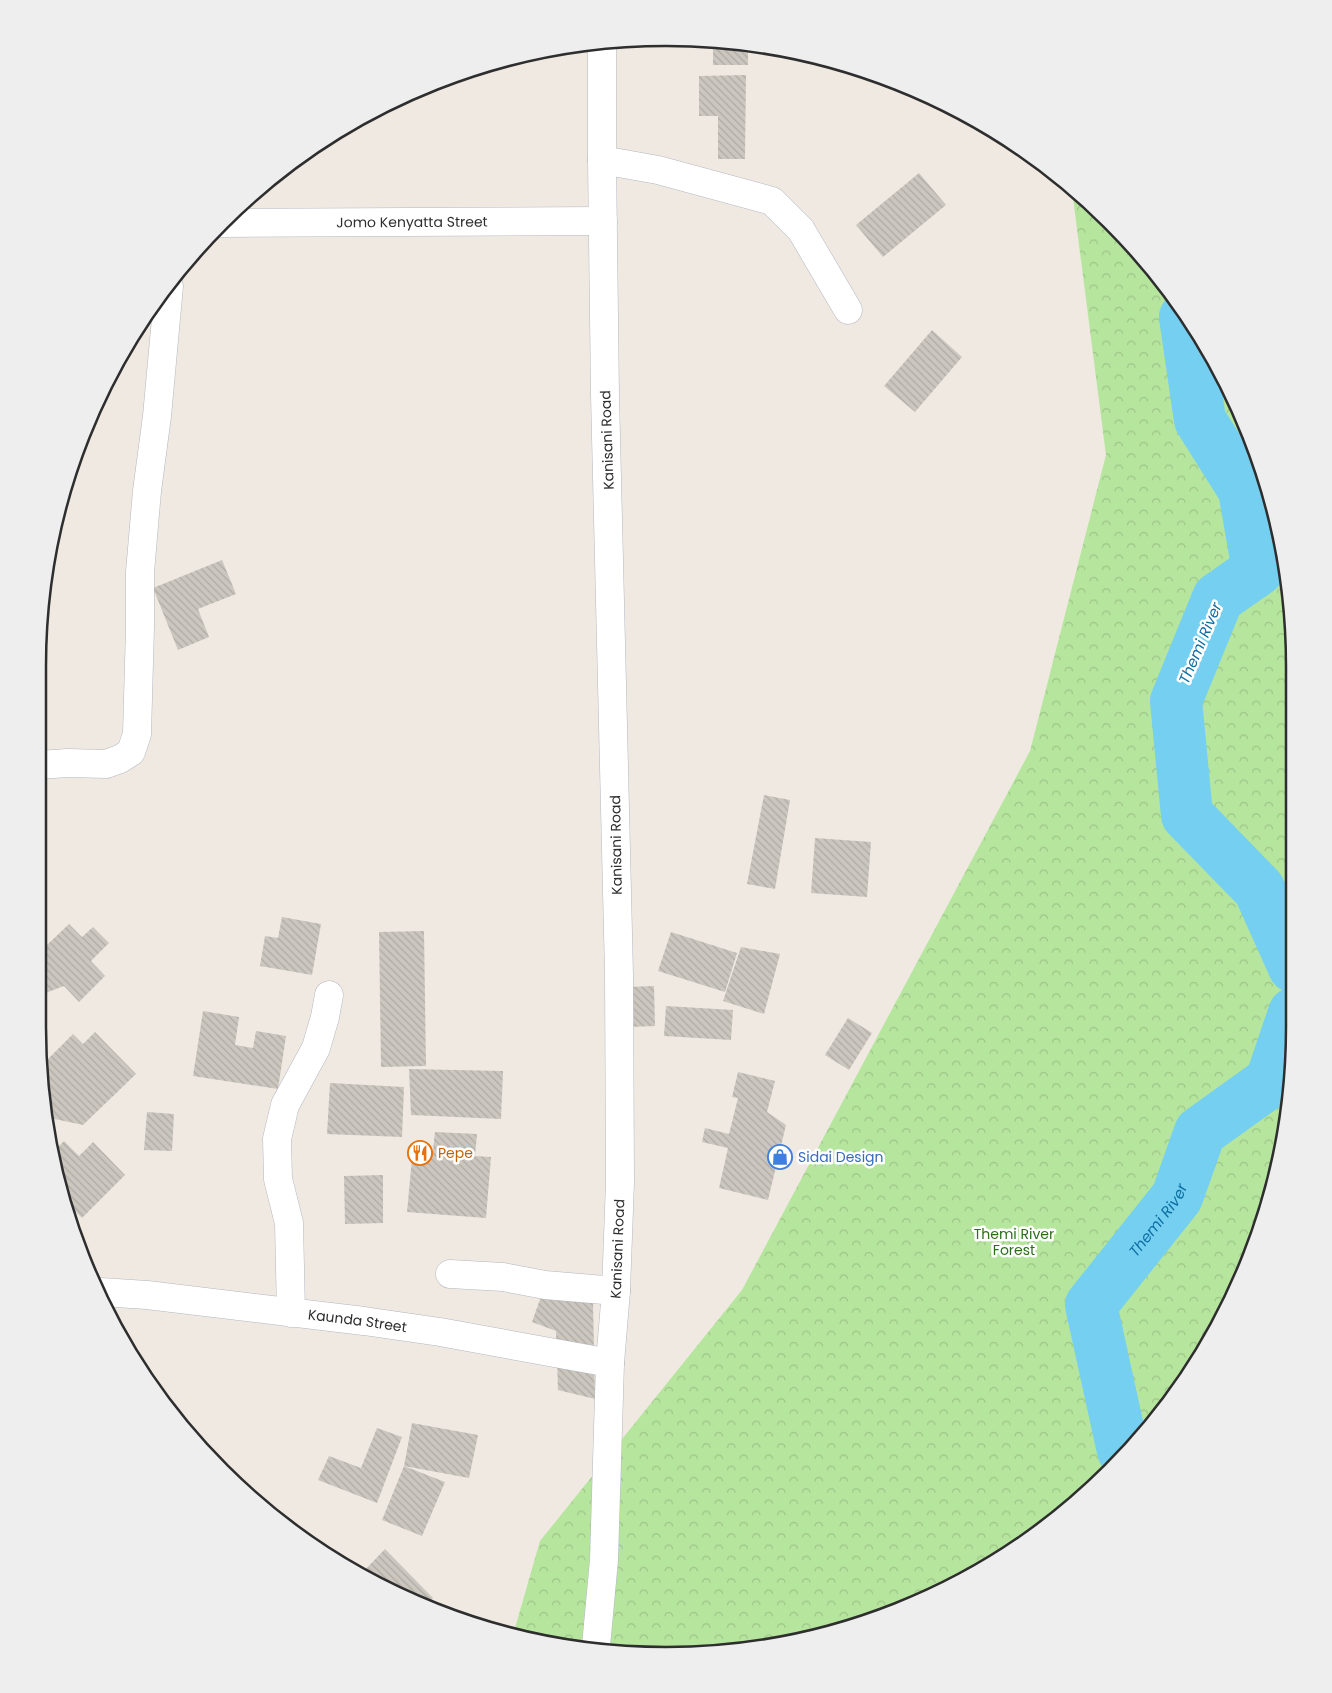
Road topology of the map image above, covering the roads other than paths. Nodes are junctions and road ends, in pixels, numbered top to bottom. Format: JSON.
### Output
{"nodes":[{"id":1,"x":602,"y":50,"type":"edge"},
{"id":2,"x":602,"y":160,"type":"junction"},
{"id":3,"x":603,"y":221,"type":"junction"},
{"id":4,"x":233,"y":223,"type":"edge"},
{"id":5,"x":168,"y":298,"type":"edge"},
{"id":6,"x":848,"y":310,"type":"dead end"},
{"id":7,"x":46,"y":764,"type":"edge"},
{"id":8,"x":328,"y":995,"type":"dead end"},
{"id":9,"x":450,"y":1274,"type":"dead end"},
{"id":10,"x":106,"y":1292,"type":"edge"},
{"id":11,"x":616,"y":1292,"type":"junction"},
{"id":12,"x":291,"y":1313,"type":"junction"},
{"id":13,"x":610,"y":1363,"type":"junction"},
{"id":14,"x":596,"y":1642,"type":"edge"}],
"edges":[{"from":1,"to":2,"type":"street","name":"Kanisani Road"},
{"from":2,"to":3,"type":"street","name":"Kanisani Road"},
{"from":2,"to":6,"type":"street"},
{"from":3,"to":4,"type":"street","name":"Jomo Kenyatta Street"},
{"from":3,"to":11,"type":"street","name":"Kanisani Road"},
{"from":5,"to":7,"type":"street"},
{"from":8,"to":12,"type":"street"},
{"from":9,"to":11,"type":"street"},
{"from":10,"to":12,"type":"street","name":"Kaunda Street"},
{"from":11,"to":13,"type":"street","name":"Kanisani Road"},
{"from":12,"to":13,"type":"street","name":"Kaunda Street"},
{"from":13,"to":14,"type":"street","name":"Kanisani Road"}]}
